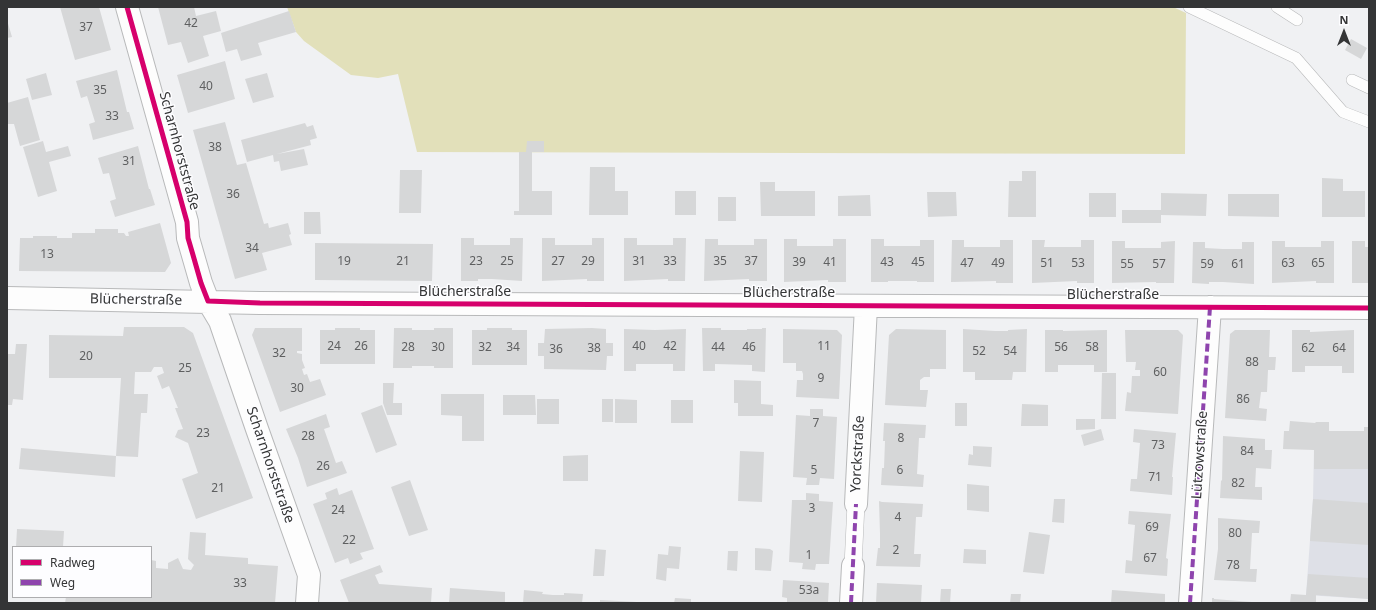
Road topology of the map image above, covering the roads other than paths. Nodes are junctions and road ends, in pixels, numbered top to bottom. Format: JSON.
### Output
{"nodes":[{"id":1,"x":127,"y":7,"type":"edge"},
{"id":2,"x":1189,"y":7,"type":"edge"},
{"id":3,"x":1278,"y":7,"type":"edge"},
{"id":4,"x":1297,"y":20,"type":"dead end"},
{"id":5,"x":1352,"y":80,"type":"dead end"},
{"id":6,"x":1369,"y":88,"type":"edge"},
{"id":7,"x":1369,"y":122,"type":"edge"},
{"id":8,"x":7,"y":298,"type":"edge"},
{"id":9,"x":208,"y":301,"type":"junction"},
{"id":10,"x":866,"y":306,"type":"junction"},
{"id":11,"x":1210,"y":307,"type":"junction"},
{"id":12,"x":1369,"y":308,"type":"edge"},
{"id":13,"x":856,"y":504,"type":"joint"},
{"id":14,"x":853,"y":566,"type":"joint"},
{"id":15,"x":307,"y":603,"type":"edge"},
{"id":16,"x":851,"y":603,"type":"edge"},
{"id":17,"x":1190,"y":603,"type":"edge"}],
"edges":[{"from":1,"to":9,"type":"street","name":"Scharnhorststraße"},
{"from":2,"to":7,"type":"lane"},
{"from":3,"to":4,"type":"lane"},
{"from":5,"to":6,"type":"lane"},
{"from":8,"to":9,"type":"street","name":"Blücherstraße"},
{"from":9,"to":10,"type":"street","name":"Blücherstraße"},
{"from":9,"to":15,"type":"street","name":"Scharnhorststraße"},
{"from":10,"to":11,"type":"street","name":"Blücherstraße"},
{"from":10,"to":13,"type":"street","name":"Yorckstraße"},
{"from":11,"to":12,"type":"street","name":"Blücherstraße"},
{"from":11,"to":17,"type":"street","name":"Lützowstraße"},
{"from":13,"to":14,"type":"street","name":"Yorckstraße"},
{"from":14,"to":16,"type":"street","name":"Yorckstraße"}]}
